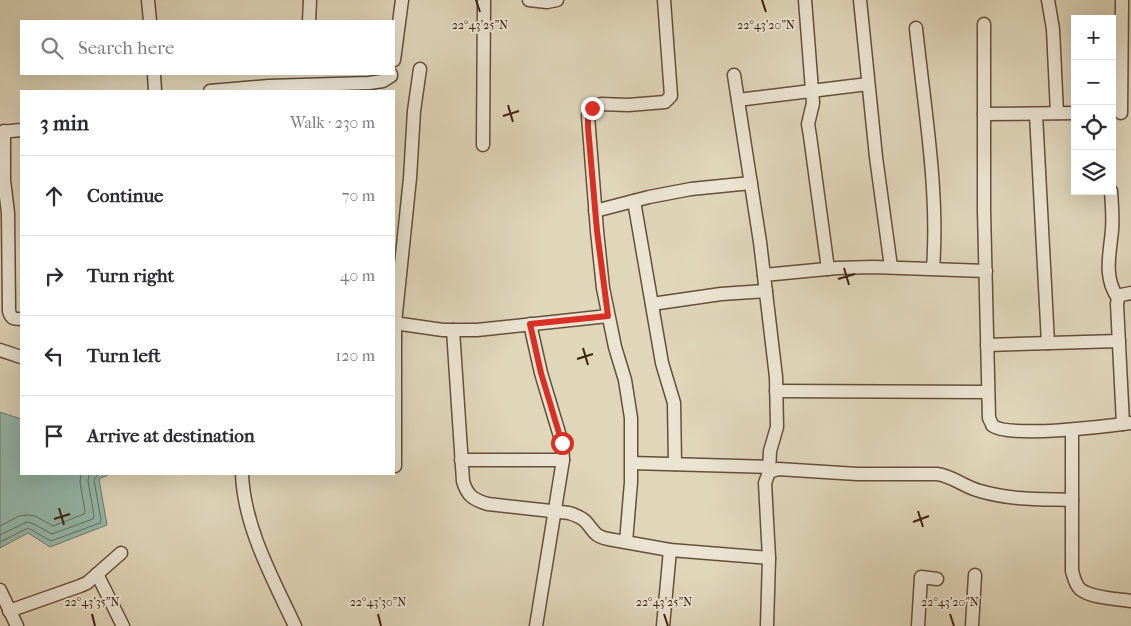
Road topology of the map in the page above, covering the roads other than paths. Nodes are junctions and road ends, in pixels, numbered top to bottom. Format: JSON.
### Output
{"nodes":[{"id":1,"x":148,"y":0,"type":"edge"},
{"id":2,"x":310,"y":0,"type":"edge"},
{"id":3,"x":402,"y":0,"type":"edge"},
{"id":4,"x":484,"y":0,"type":"edge"},
{"id":5,"x":529,"y":0,"type":"edge"},
{"id":6,"x":558,"y":0,"type":"edge"},
{"id":7,"x":664,"y":0,"type":"edge"},
{"id":8,"x":805,"y":0,"type":"edge"},
{"id":9,"x":860,"y":0,"type":"edge"},
{"id":10,"x":1048,"y":0,"type":"edge"},
{"id":11,"x":1122,"y":0,"type":"edge"},
{"id":12,"x":150,"y":20,"type":"edge"},
{"id":13,"x":309,"y":20,"type":"edge"},
{"id":14,"x":984,"y":24,"type":"dead end"},
{"id":15,"x":916,"y":28,"type":"dead end"},
{"id":16,"x":395,"y":52,"type":"edge"},
{"id":17,"x":420,"y":69,"type":"dead end"},
{"id":18,"x":154,"y":75,"type":"edge"},
{"id":19,"x":391,"y":75,"type":"edge"},
{"id":20,"x":734,"y":75,"type":"dead end"},
{"id":21,"x":306,"y":79,"type":"edge"},
{"id":22,"x":868,"y":84,"type":"junction"},
{"id":23,"x":155,"y":90,"type":"edge"},
{"id":24,"x":222,"y":90,"type":"edge"},
{"id":25,"x":812,"y":91,"type":"junction"},
{"id":26,"x":738,"y":100,"type":"junction"},
{"id":27,"x":1057,"y":113,"type":"junction"},
{"id":28,"x":1071,"y":113,"type":"edge"},
{"id":29,"x":1121,"y":113,"type":"edge"},
{"id":30,"x":984,"y":114,"type":"junction"},
{"id":31,"x":1036,"y":114,"type":"junction"},
{"id":32,"x":20,"y":130,"type":"edge"},
{"id":33,"x":2,"y":131,"type":"edge"},
{"id":34,"x":483,"y":145,"type":"dead end"},
{"id":35,"x":751,"y":183,"type":"junction"},
{"id":36,"x":1111,"y":195,"type":"edge"},
{"id":37,"x":634,"y":201,"type":"junction"},
{"id":38,"x":596,"y":211,"type":"junction"},
{"id":39,"x":891,"y":267,"type":"junction"},
{"id":40,"x":933,"y":268,"type":"junction"},
{"id":41,"x":828,"y":269,"type":"junction"},
{"id":42,"x":986,"y":271,"type":"junction"},
{"id":43,"x":764,"y":276,"type":"junction"},
{"id":44,"x":766,"y":291,"type":"junction"},
{"id":45,"x":1131,"y":293,"type":"edge"},
{"id":46,"x":1118,"y":298,"type":"junction"},
{"id":47,"x":652,"y":304,"type":"junction"},
{"id":48,"x":395,"y":314,"type":"edge"},
{"id":49,"x":608,"y":316,"type":"junction"},
{"id":50,"x":20,"y":319,"type":"edge"},
{"id":51,"x":395,"y":323,"type":"edge"},
{"id":52,"x":530,"y":324,"type":"junction"},
{"id":53,"x":452,"y":330,"type":"junction"},
{"id":54,"x":1119,"y":341,"type":"junction"},
{"id":55,"x":1048,"y":343,"type":"junction"},
{"id":56,"x":987,"y":345,"type":"junction"},
{"id":57,"x":0,"y":350,"type":"edge"},
{"id":58,"x":20,"y":357,"type":"edge"},
{"id":59,"x":776,"y":391,"type":"junction"},
{"id":60,"x":988,"y":392,"type":"junction"},
{"id":61,"x":1127,"y":424,"type":"edge"},
{"id":62,"x":1072,"y":430,"type":"junction"},
{"id":63,"x":461,"y":460,"type":"junction"},
{"id":64,"x":563,"y":460,"type":"junction"},
{"id":65,"x":632,"y":463,"type":"junction"},
{"id":66,"x":675,"y":464,"type":"junction"},
{"id":67,"x":769,"y":469,"type":"junction"},
{"id":68,"x":242,"y":475,"type":"edge"},
{"id":69,"x":1072,"y":500,"type":"junction"},
{"id":70,"x":556,"y":511,"type":"junction"},
{"id":71,"x":626,"y":542,"type":"junction"},
{"id":72,"x":670,"y":550,"type":"junction"},
{"id":73,"x":121,"y":553,"type":"dead end"},
{"id":74,"x":769,"y":558,"type":"junction"},
{"id":75,"x":97,"y":574,"type":"junction"},
{"id":76,"x":976,"y":575,"type":"dead end"},
{"id":77,"x":937,"y":580,"type":"dead end"},
{"id":78,"x":0,"y":590,"type":"edge"},
{"id":79,"x":1131,"y":601,"type":"edge"},
{"id":80,"x":9,"y":610,"type":"junction"},
{"id":81,"x":17,"y":626,"type":"edge"},
{"id":82,"x":123,"y":626,"type":"edge"},
{"id":83,"x":295,"y":626,"type":"edge"},
{"id":84,"x":536,"y":626,"type":"edge"},
{"id":85,"x":664,"y":626,"type":"edge"},
{"id":86,"x":767,"y":626,"type":"edge"},
{"id":87,"x":918,"y":626,"type":"edge"},
{"id":88,"x":972,"y":626,"type":"edge"}],
"edges":[{"from":1,"to":12,"type":"street"},
{"from":2,"to":13,"type":"street"},
{"from":3,"to":16,"type":"street"},
{"from":4,"to":34,"type":"street"},
{"from":5,"to":6,"type":"street"},
{"from":7,"to":38,"type":"street"},
{"from":8,"to":25,"type":"street"},
{"from":9,"to":22,"type":"street"},
{"from":10,"to":27,"type":"street"},
{"from":11,"to":29,"type":"street"},
{"from":14,"to":30,"type":"street"},
{"from":15,"to":40,"type":"street"},
{"from":17,"to":48,"type":"street"},
{"from":18,"to":23,"type":"street"},
{"from":19,"to":21,"type":"street"},
{"from":20,"to":26,"type":"street"},
{"from":21,"to":24,"type":"street"},
{"from":22,"to":25,"type":"street"},
{"from":22,"to":39,"type":"street"},
{"from":25,"to":26,"type":"street"},
{"from":25,"to":41,"type":"street"},
{"from":26,"to":35,"type":"street"},
{"from":27,"to":28,"type":"street"},
{"from":27,"to":31,"type":"street"},
{"from":30,"to":31,"type":"street"},
{"from":30,"to":42,"type":"street"},
{"from":31,"to":55,"type":"street"},
{"from":32,"to":33,"type":"street"},
{"from":33,"to":50,"type":"street"},
{"from":35,"to":37,"type":"street"},
{"from":35,"to":43,"type":"street"},
{"from":36,"to":46,"type":"street"},
{"from":37,"to":38,"type":"street"},
{"from":37,"to":47,"type":"street"},
{"from":38,"to":49,"type":"street"},
{"from":39,"to":40,"type":"street"},
{"from":39,"to":41,"type":"street"},
{"from":40,"to":42,"type":"street"},
{"from":41,"to":43,"type":"street"},
{"from":42,"to":56,"type":"street"},
{"from":43,"to":44,"type":"street"},
{"from":44,"to":47,"type":"street"},
{"from":44,"to":59,"type":"street"},
{"from":45,"to":46,"type":"street"},
{"from":46,"to":54,"type":"street"},
{"from":47,"to":66,"type":"street"},
{"from":49,"to":52,"type":"street"},
{"from":49,"to":65,"type":"street"},
{"from":51,"to":53,"type":"street"},
{"from":52,"to":53,"type":"street"},
{"from":52,"to":64,"type":"street"},
{"from":53,"to":63,"type":"street"},
{"from":54,"to":55,"type":"street"},
{"from":54,"to":61,"type":"street"},
{"from":55,"to":56,"type":"street"},
{"from":56,"to":60,"type":"street"},
{"from":57,"to":58,"type":"street"},
{"from":59,"to":60,"type":"street"},
{"from":59,"to":67,"type":"street"},
{"from":60,"to":62,"type":"street"},
{"from":61,"to":62,"type":"street"},
{"from":62,"to":69,"type":"street"},
{"from":63,"to":64,"type":"street"},
{"from":63,"to":70,"type":"street"},
{"from":64,"to":70,"type":"street"},
{"from":65,"to":66,"type":"street"},
{"from":65,"to":71,"type":"street"},
{"from":66,"to":67,"type":"street"},
{"from":67,"to":69,"type":"street"},
{"from":67,"to":74,"type":"street"},
{"from":68,"to":83,"type":"street"},
{"from":69,"to":79,"type":"street"},
{"from":70,"to":71,"type":"street"},
{"from":70,"to":84,"type":"street"},
{"from":71,"to":72,"type":"street"},
{"from":72,"to":74,"type":"street"},
{"from":72,"to":85,"type":"street"},
{"from":73,"to":75,"type":"street"},
{"from":74,"to":86,"type":"street"},
{"from":75,"to":80,"type":"street"},
{"from":75,"to":82,"type":"street"},
{"from":76,"to":88,"type":"street"},
{"from":77,"to":87,"type":"street"},
{"from":78,"to":80,"type":"street"},
{"from":80,"to":81,"type":"street"}]}
